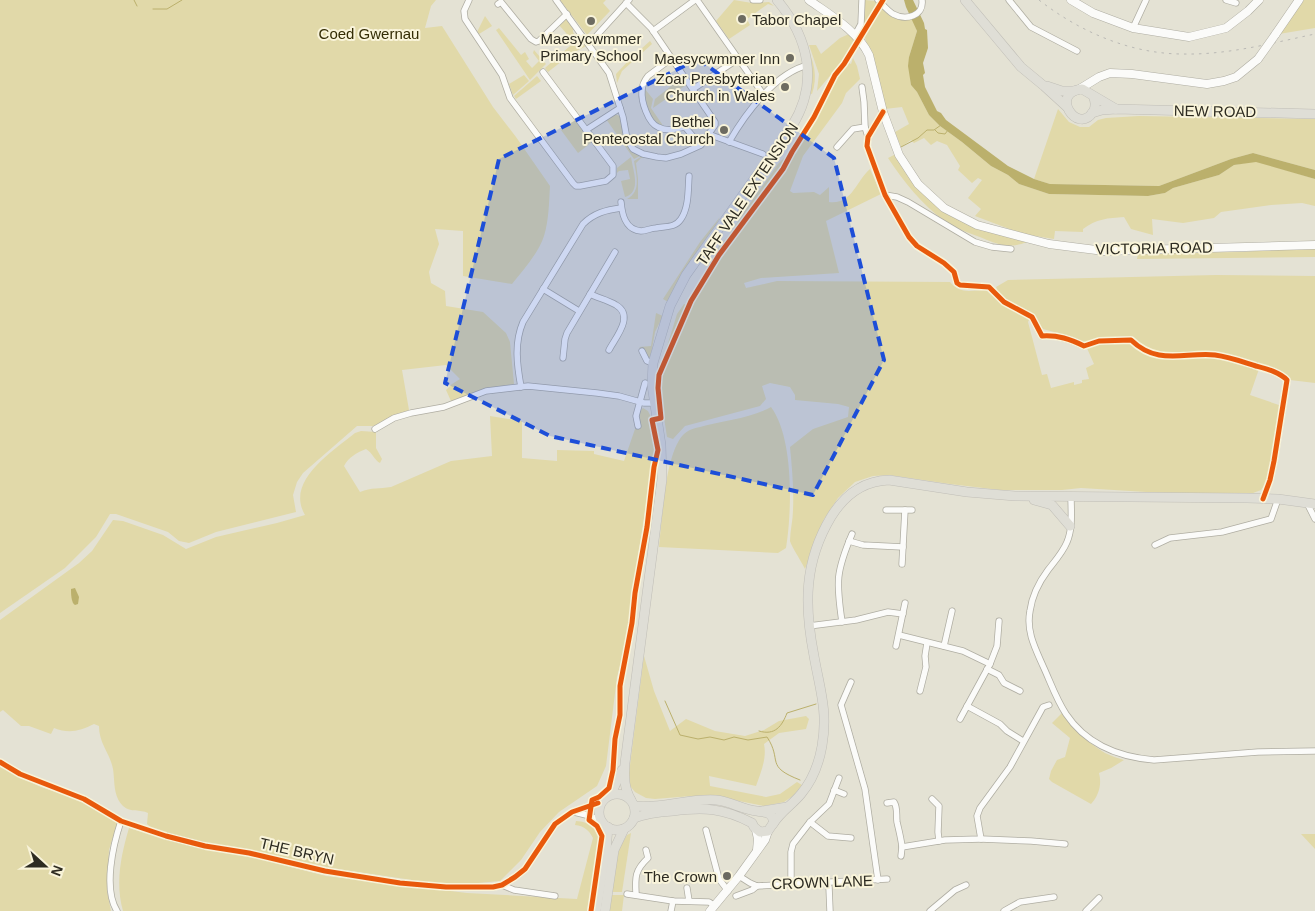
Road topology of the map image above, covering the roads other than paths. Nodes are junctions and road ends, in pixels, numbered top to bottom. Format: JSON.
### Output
{"nodes":[{"id":1,"x":469,"y":0,"type":"edge"},
{"id":2,"x":556,"y":0,"type":"edge"},
{"id":3,"x":696,"y":0,"type":"edge"},
{"id":4,"x":753,"y":0,"type":"edge"},
{"id":5,"x":760,"y":0,"type":"edge"},
{"id":6,"x":777,"y":0,"type":"edge"},
{"id":7,"x":809,"y":0,"type":"edge"},
{"id":8,"x":862,"y":0,"type":"edge"},
{"id":9,"x":878,"y":0,"type":"edge"},
{"id":10,"x":922,"y":0,"type":"edge"},
{"id":11,"x":965,"y":0,"type":"edge"},
{"id":12,"x":1009,"y":0,"type":"edge"},
{"id":13,"x":1071,"y":0,"type":"edge"},
{"id":14,"x":1146,"y":0,"type":"edge"},
{"id":15,"x":1226,"y":0,"type":"edge"},
{"id":16,"x":1259,"y":0,"type":"edge"},
{"id":17,"x":1295,"y":1,"type":"edge"},
{"id":18,"x":627,"y":2,"type":"edge"},
{"id":19,"x":1236,"y":3,"type":"dead end"},
{"id":20,"x":498,"y":4,"type":"dead end"},
{"id":21,"x":567,"y":14,"type":"junction"},
{"id":22,"x":1133,"y":28,"type":"junction"},
{"id":23,"x":653,"y":31,"type":"junction"},
{"id":24,"x":855,"y":35,"type":"junction"},
{"id":25,"x":589,"y":44,"type":"junction"},
{"id":26,"x":1077,"y":51,"type":"dead end"},
{"id":27,"x":672,"y":58,"type":"junction"},
{"id":28,"x":738,"y":59,"type":"junction"},
{"id":29,"x":808,"y":66,"type":"junction"},
{"id":30,"x":543,"y":72,"type":"dead end"},
{"id":31,"x":1099,"y":77,"type":"junction"},
{"id":32,"x":1044,"y":86,"type":"junction"},
{"id":33,"x":862,"y":87,"type":"dead end"},
{"id":34,"x":693,"y":89,"type":"junction"},
{"id":35,"x":1076,"y":91,"type":"junction"},
{"id":36,"x":763,"y":94,"type":"junction"},
{"id":37,"x":1092,"y":95,"type":"junction"},
{"id":38,"x":1067,"y":107,"type":"junction"},
{"id":39,"x":620,"y":108,"type":"junction"},
{"id":40,"x":1116,"y":109,"type":"junction"},
{"id":41,"x":883,"y":112,"type":"junction"},
{"id":42,"x":1092,"y":113,"type":"junction"},
{"id":43,"x":1315,"y":114,"type":"edge"},
{"id":44,"x":865,"y":127,"type":"junction"},
{"id":45,"x":586,"y":130,"type":"junction"},
{"id":46,"x":708,"y":134,"type":"junction"},
{"id":47,"x":868,"y":137,"type":"junction"},
{"id":48,"x":702,"y":142,"type":"junction"},
{"id":49,"x":729,"y":142,"type":"junction"},
{"id":50,"x":837,"y":147,"type":"dead end"},
{"id":51,"x":763,"y":154,"type":"dead end"},
{"id":52,"x":681,"y":181,"type":"dead end"},
{"id":53,"x":885,"y":195,"type":"junction"},
{"id":54,"x":1315,"y":245,"type":"edge"},
{"id":55,"x":1011,"y":249,"type":"dead end"},
{"id":56,"x":612,"y":254,"type":"dead end"},
{"id":57,"x":543,"y":289,"type":"junction"},
{"id":58,"x":590,"y":294,"type":"junction"},
{"id":59,"x":579,"y":311,"type":"junction"},
{"id":60,"x":612,"y":349,"type":"dead end"},
{"id":61,"x":642,"y":351,"type":"dead end"},
{"id":62,"x":566,"y":355,"type":"dead end"},
{"id":63,"x":654,"y":363,"type":"junction"},
{"id":64,"x":645,"y":383,"type":"dead end"},
{"id":65,"x":521,"y":387,"type":"junction"},
{"id":66,"x":639,"y":402,"type":"junction"},
{"id":67,"x":654,"y":403,"type":"junction"},
{"id":68,"x":638,"y":423,"type":"dead end"},
{"id":69,"x":375,"y":429,"type":"dead end"},
{"id":70,"x":1015,"y":496,"type":"junction"},
{"id":71,"x":1071,"y":496,"type":"junction"},
{"id":72,"x":1263,"y":499,"type":"junction"},
{"id":73,"x":1278,"y":499,"type":"junction"},
{"id":74,"x":1311,"y":503,"type":"edge"},
{"id":75,"x":886,"y":510,"type":"dead end"},
{"id":76,"x":905,"y":510,"type":"junction"},
{"id":77,"x":912,"y":510,"type":"dead end"},
{"id":78,"x":1315,"y":519,"type":"edge"},
{"id":79,"x":1070,"y":526,"type":"junction"},
{"id":80,"x":852,"y":534,"type":"dead end"},
{"id":81,"x":849,"y":541,"type":"junction"},
{"id":82,"x":1155,"y":545,"type":"dead end"},
{"id":83,"x":903,"y":547,"type":"junction"},
{"id":84,"x":902,"y":564,"type":"dead end"},
{"id":85,"x":905,"y":603,"type":"dead end"},
{"id":86,"x":952,"y":612,"type":"dead end"},
{"id":87,"x":903,"y":614,"type":"junction"},
{"id":88,"x":999,"y":621,"type":"dead end"},
{"id":89,"x":842,"y":622,"type":"junction"},
{"id":90,"x":809,"y":626,"type":"junction"},
{"id":91,"x":899,"y":635,"type":"junction"},
{"id":92,"x":927,"y":643,"type":"junction"},
{"id":93,"x":896,"y":646,"type":"dead end"},
{"id":94,"x":944,"y":646,"type":"junction"},
{"id":95,"x":989,"y":667,"type":"junction"},
{"id":96,"x":851,"y":682,"type":"dead end"},
{"id":97,"x":920,"y":691,"type":"dead end"},
{"id":98,"x":1020,"y":691,"type":"dead end"},
{"id":99,"x":967,"y":706,"type":"junction"},
{"id":100,"x":1049,"y":706,"type":"dead end"},
{"id":101,"x":960,"y":719,"type":"dead end"},
{"id":102,"x":1023,"y":741,"type":"junction"},
{"id":103,"x":1315,"y":750,"type":"edge"},
{"id":104,"x":0,"y":762,"type":"edge"},
{"id":105,"x":625,"y":763,"type":"junction"},
{"id":106,"x":839,"y":778,"type":"dead end"},
{"id":107,"x":834,"y":790,"type":"junction"},
{"id":108,"x":612,"y":794,"type":"junction"},
{"id":109,"x":844,"y":794,"type":"dead end"},
{"id":110,"x":932,"y":799,"type":"dead end"},
{"id":111,"x":602,"y":801,"type":"junction"},
{"id":112,"x":633,"y":803,"type":"junction"},
{"id":113,"x":887,"y":803,"type":"dead end"},
{"id":114,"x":946,"y":805,"type":"dead end"},
{"id":115,"x":939,"y":806,"type":"junction"},
{"id":116,"x":787,"y":807,"type":"junction"},
{"id":117,"x":760,"y":811,"type":"junction"},
{"id":118,"x":572,"y":812,"type":"junction"},
{"id":119,"x":634,"y":818,"type":"junction"},
{"id":120,"x":121,"y":821,"type":"junction"},
{"id":121,"x":810,"y":822,"type":"junction"},
{"id":122,"x":605,"y":824,"type":"junction"},
{"id":123,"x":754,"y":826,"type":"junction"},
{"id":124,"x":771,"y":828,"type":"junction"},
{"id":125,"x":624,"y":829,"type":"junction"},
{"id":126,"x":706,"y":830,"type":"dead end"},
{"id":127,"x":851,"y":838,"type":"dead end"},
{"id":128,"x":981,"y":839,"type":"junction"},
{"id":129,"x":939,"y":841,"type":"junction"},
{"id":130,"x":1065,"y":844,"type":"dead end"},
{"id":131,"x":902,"y":847,"type":"junction"},
{"id":132,"x":646,"y":850,"type":"dead end"},
{"id":133,"x":757,"y":850,"type":"junction"},
{"id":134,"x":902,"y":856,"type":"dead end"},
{"id":135,"x":739,"y":876,"type":"junction"},
{"id":136,"x":887,"y":879,"type":"dead end"},
{"id":137,"x":878,"y":880,"type":"junction"},
{"id":138,"x":791,"y":883,"type":"junction"},
{"id":139,"x":826,"y":883,"type":"junction"},
{"id":140,"x":502,"y":885,"type":"junction"},
{"id":141,"x":966,"y":885,"type":"dead end"},
{"id":142,"x":757,"y":886,"type":"junction"},
{"id":143,"x":687,"y":888,"type":"dead end"},
{"id":144,"x":728,"y":891,"type":"junction"},
{"id":145,"x":627,"y":894,"type":"dead end"},
{"id":146,"x":636,"y":894,"type":"junction"},
{"id":147,"x":555,"y":896,"type":"dead end"},
{"id":148,"x":736,"y":896,"type":"dead end"},
{"id":149,"x":1054,"y":897,"type":"dead end"},
{"id":150,"x":1099,"y":898,"type":"dead end"},
{"id":151,"x":673,"y":901,"type":"junction"},
{"id":152,"x":689,"y":901,"type":"junction"},
{"id":153,"x":712,"y":908,"type":"edge"},
{"id":154,"x":117,"y":911,"type":"edge"},
{"id":155,"x":596,"y":911,"type":"edge"},
{"id":156,"x":605,"y":911,"type":"edge"},
{"id":157,"x":671,"y":911,"type":"edge"},
{"id":158,"x":830,"y":911,"type":"edge"},
{"id":159,"x":930,"y":911,"type":"edge"},
{"id":160,"x":1004,"y":911,"type":"edge"},
{"id":161,"x":1086,"y":911,"type":"edge"}],
"edges":[{"from":1,"to":45,"type":"street"},
{"from":2,"to":21,"type":"street"},
{"from":3,"to":23,"type":"street"},
{"from":3,"to":28,"type":"street"},
{"from":4,"to":5,"type":"street"},
{"from":6,"to":29,"type":"main road"},
{"from":7,"to":24,"type":"main road"},
{"from":8,"to":24,"type":"street"},
{"from":9,"to":10,"type":"street"},
{"from":11,"to":32,"type":"main road"},
{"from":12,"to":26,"type":"street"},
{"from":13,"to":22,"type":"main road"},
{"from":14,"to":22,"type":"street"},
{"from":15,"to":19,"type":"street"},
{"from":16,"to":22,"type":"main road"},
{"from":17,"to":31,"type":"main road","bridge":true},
{"from":18,"to":23,"type":"street"},
{"from":18,"to":25,"type":"street"},
{"from":20,"to":21,"type":"street"},
{"from":21,"to":25,"type":"street"},
{"from":23,"to":27,"type":"street"},
{"from":24,"to":41,"type":"main road","name":"VICTORIA ROAD"},
{"from":25,"to":39,"type":"street"},
{"from":27,"to":34,"type":"street"},
{"from":27,"to":48,"type":"street"},
{"from":28,"to":34,"type":"street"},
{"from":28,"to":36,"type":"street"},
{"from":29,"to":36,"type":"street"},
{"from":29,"to":63,"type":"main road"},
{"from":30,"to":45,"type":"street"},
{"from":31,"to":35,"type":"main road"},
{"from":31,"to":37,"type":"main road"},
{"from":32,"to":35,"type":"main road"},
{"from":32,"to":38,"type":"main road"},
{"from":33,"to":44,"type":"street"},
{"from":34,"to":46,"type":"street"},
{"from":35,"to":37,"type":"main road"},
{"from":35,"to":38,"type":"main road"},
{"from":36,"to":49,"type":"street"},
{"from":37,"to":40,"type":"main road","name":"NEW ROAD"},
{"from":37,"to":42,"type":"main road"},
{"from":38,"to":42,"type":"main road"},
{"from":39,"to":45,"type":"street"},
{"from":39,"to":48,"type":"street"},
{"from":40,"to":42,"type":"main road","name":"NEW ROAD"},
{"from":40,"to":43,"type":"main road","name":"NEW ROAD"},
{"from":41,"to":47,"type":"street"},
{"from":41,"to":54,"type":"main road","name":"VICTORIA ROAD"},
{"from":44,"to":47,"type":"street"},
{"from":44,"to":50,"type":"street"},
{"from":46,"to":48,"type":"street"},
{"from":46,"to":49,"type":"street"},
{"from":47,"to":53,"type":"street"},
{"from":49,"to":51,"type":"street"},
{"from":52,"to":57,"type":"street"},
{"from":53,"to":55,"type":"street"},
{"from":53,"to":72,"type":"street"},
{"from":56,"to":58,"type":"street"},
{"from":57,"to":59,"type":"street"},
{"from":57,"to":65,"type":"street"},
{"from":58,"to":59,"type":"street"},
{"from":58,"to":60,"type":"street"},
{"from":59,"to":62,"type":"street"},
{"from":61,"to":63,"type":"street"},
{"from":63,"to":67,"type":"main road"},
{"from":64,"to":66,"type":"street"},
{"from":65,"to":66,"type":"street"},
{"from":65,"to":69,"type":"street"},
{"from":66,"to":67,"type":"street"},
{"from":66,"to":68,"type":"street"},
{"from":67,"to":105,"type":"main road"},
{"from":70,"to":71,"type":"main road"},
{"from":70,"to":79,"type":"main road"},
{"from":70,"to":90,"type":"main road"},
{"from":71,"to":72,"type":"main road"},
{"from":71,"to":79,"type":"street"},
{"from":72,"to":73,"type":"main road"},
{"from":73,"to":74,"type":"main road"},
{"from":73,"to":82,"type":"street"},
{"from":74,"to":78,"type":"street"},
{"from":75,"to":76,"type":"street"},
{"from":76,"to":77,"type":"street"},
{"from":76,"to":83,"type":"street"},
{"from":79,"to":103,"type":"street"},
{"from":80,"to":81,"type":"street"},
{"from":81,"to":83,"type":"street"},
{"from":81,"to":89,"type":"street"},
{"from":83,"to":84,"type":"street"},
{"from":85,"to":87,"type":"street"},
{"from":86,"to":94,"type":"street"},
{"from":87,"to":89,"type":"street"},
{"from":87,"to":91,"type":"street"},
{"from":88,"to":95,"type":"street"},
{"from":89,"to":90,"type":"street"},
{"from":90,"to":116,"type":"main road"},
{"from":91,"to":92,"type":"street"},
{"from":91,"to":93,"type":"street"},
{"from":92,"to":94,"type":"street"},
{"from":92,"to":97,"type":"street"},
{"from":94,"to":95,"type":"street"},
{"from":95,"to":98,"type":"street"},
{"from":95,"to":99,"type":"street"},
{"from":96,"to":137,"type":"street"},
{"from":99,"to":101,"type":"street"},
{"from":99,"to":102,"type":"street"},
{"from":100,"to":102,"type":"street"},
{"from":102,"to":128,"type":"street"},
{"from":104,"to":120,"type":"street","name":"THE BRYN"},
{"from":105,"to":108,"type":"main road"},
{"from":105,"to":112,"type":"main road"},
{"from":106,"to":107,"type":"street"},
{"from":107,"to":109,"type":"street"},
{"from":107,"to":121,"type":"street"},
{"from":108,"to":111,"type":"main road"},
{"from":108,"to":112,"type":"main road"},
{"from":110,"to":115,"type":"street"},
{"from":111,"to":118,"type":"street","name":"THE BRYN"},
{"from":111,"to":122,"type":"main road"},
{"from":112,"to":117,"type":"main road"},
{"from":112,"to":119,"type":"main road"},
{"from":113,"to":131,"type":"street"},
{"from":114,"to":115,"type":"street"},
{"from":115,"to":129,"type":"street"},
{"from":116,"to":117,"type":"main road"},
{"from":116,"to":124,"type":"main road"},
{"from":117,"to":123,"type":"main road"},
{"from":117,"to":124,"type":"main road"},
{"from":118,"to":122,"type":"street"},
{"from":118,"to":140,"type":"street","name":"THE BRYN"},
{"from":119,"to":123,"type":"main road"},
{"from":119,"to":125,"type":"main road"},
{"from":120,"to":140,"type":"street","name":"THE BRYN"},
{"from":120,"to":154,"type":"street"},
{"from":121,"to":127,"type":"street"},
{"from":121,"to":138,"type":"street"},
{"from":122,"to":125,"type":"main road"},
{"from":122,"to":155,"type":"main road"},
{"from":123,"to":124,"type":"main road"},
{"from":123,"to":133,"type":"main road"},
{"from":124,"to":133,"type":"main road"},
{"from":125,"to":156,"type":"main road"},
{"from":126,"to":144,"type":"street"},
{"from":128,"to":129,"type":"street"},
{"from":128,"to":130,"type":"street"},
{"from":129,"to":131,"type":"street"},
{"from":131,"to":134,"type":"street"},
{"from":132,"to":146,"type":"street"},
{"from":133,"to":135,"type":"main road"},
{"from":135,"to":142,"type":"street","name":"CROWN LANE"},
{"from":135,"to":144,"type":"main road"},
{"from":136,"to":137,"type":"street","name":"CROWN LANE"},
{"from":137,"to":139,"type":"street","name":"CROWN LANE"},
{"from":138,"to":139,"type":"street","name":"CROWN LANE"},
{"from":138,"to":142,"type":"street","name":"CROWN LANE"},
{"from":139,"to":158,"type":"street"},
{"from":140,"to":147,"type":"street"},
{"from":141,"to":159,"type":"street"},
{"from":142,"to":148,"type":"street","name":"CROWN LANE"},
{"from":143,"to":152,"type":"street"},
{"from":144,"to":153,"type":"main road"},
{"from":145,"to":146,"type":"street"},
{"from":146,"to":151,"type":"street"},
{"from":149,"to":160,"type":"street"},
{"from":150,"to":161,"type":"street"},
{"from":151,"to":152,"type":"street"},
{"from":151,"to":157,"type":"street"},
{"from":152,"to":153,"type":"street"}]}
